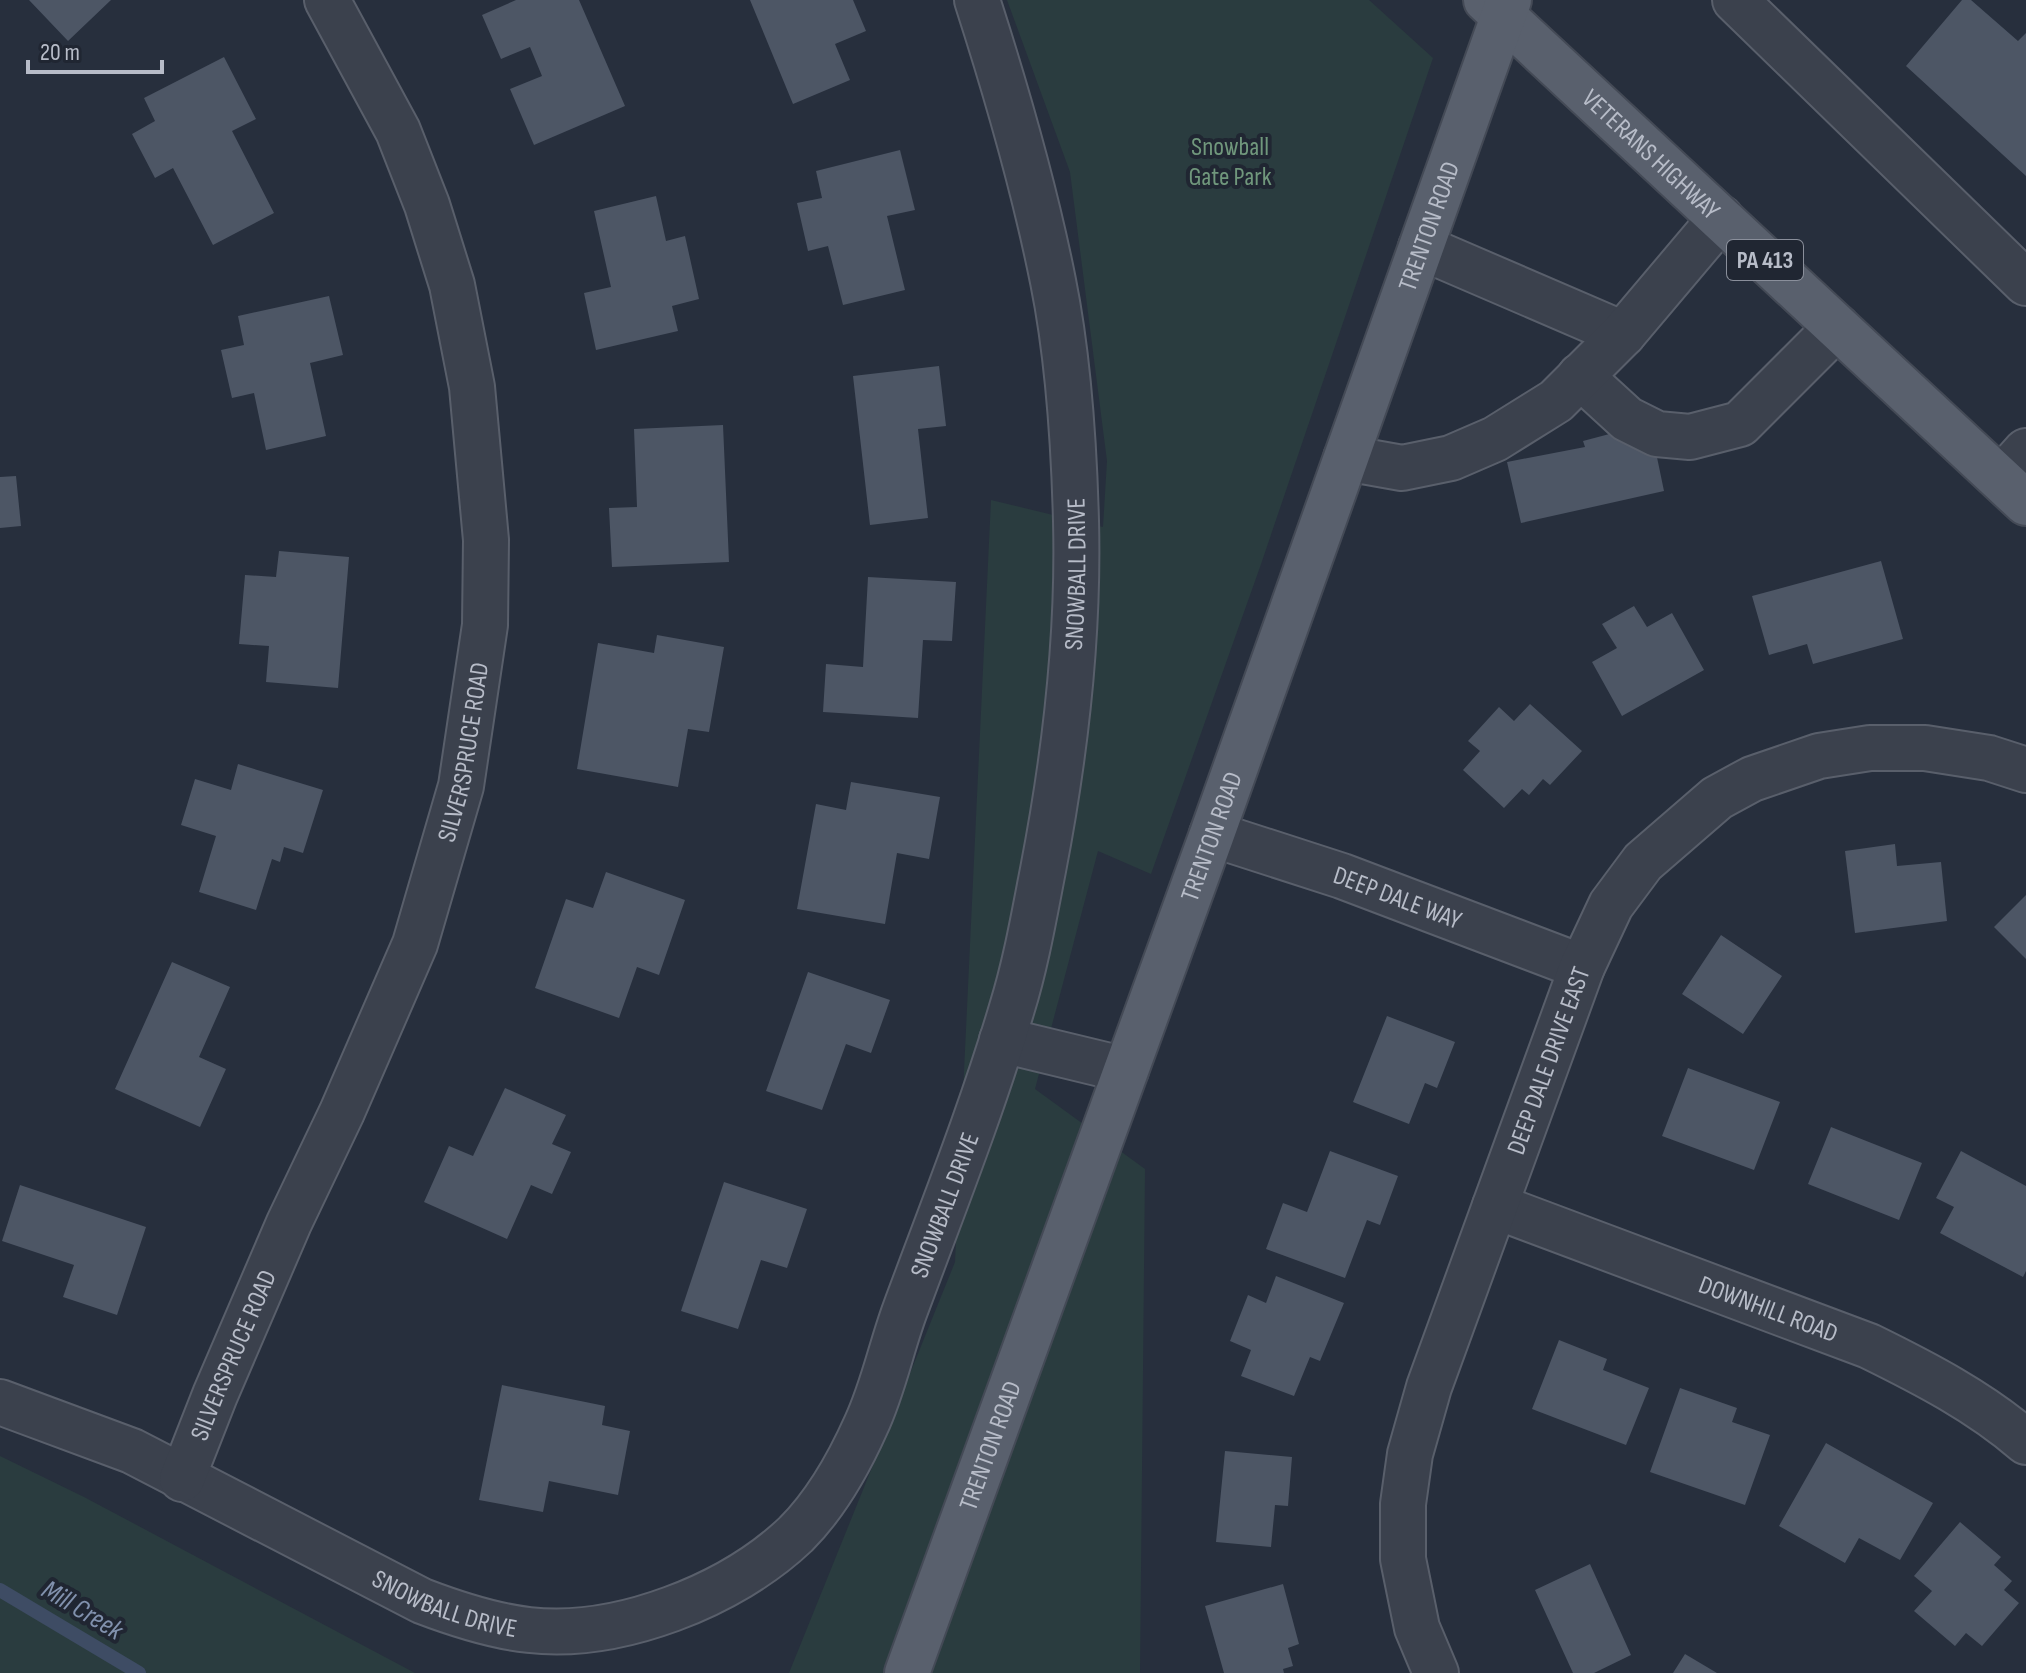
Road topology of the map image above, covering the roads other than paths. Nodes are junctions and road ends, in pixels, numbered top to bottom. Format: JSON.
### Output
{"nodes":[{"id":1,"x":327,"y":0,"type":"edge"},
{"id":2,"x":977,"y":0,"type":"edge"},
{"id":3,"x":1735,"y":0,"type":"edge"},
{"id":4,"x":1500,"y":5,"type":"edge"},
{"id":5,"x":1721,"y":218,"type":"junction"},
{"id":6,"x":1421,"y":247,"type":"junction"},
{"id":7,"x":2026,"y":283,"type":"edge"},
{"id":8,"x":1837,"y":327,"type":"junction"},
{"id":9,"x":1623,"y":334,"type":"junction"},
{"id":10,"x":1580,"y":376,"type":"junction"},
{"id":11,"x":1346,"y":458,"type":"junction"},
{"id":12,"x":2018,"y":478,"type":"edge"},
{"id":13,"x":2026,"y":770,"type":"edge"},
{"id":14,"x":1212,"y":834,"type":"junction"},
{"id":15,"x":1582,"y":967,"type":"junction"},
{"id":16,"x":1002,"y":1040,"type":"junction"},
{"id":17,"x":1126,"y":1070,"type":"junction"},
{"id":18,"x":1495,"y":1206,"type":"junction"},
{"id":19,"x":0,"y":1402,"type":"edge"},
{"id":20,"x":2026,"y":1442,"type":"edge"},
{"id":21,"x":182,"y":1479,"type":"junction"},
{"id":22,"x":907,"y":1673,"type":"edge"},
{"id":23,"x":1436,"y":1673,"type":"edge"}],
"edges":[{"from":1,"to":21,"type":"street","name":"SILVERSPRUCE ROAD"},
{"from":2,"to":16,"type":"street","name":"SNOWBALL DRIVE"},
{"from":3,"to":7,"type":"street"},
{"from":4,"to":5,"type":"main road","name":"VETERANS HIGHWAY","number":"PA 413"},
{"from":4,"to":6,"type":"main road","name":"TRENTON ROAD"},
{"from":5,"to":8,"type":"main road","name":"VETERANS HIGHWAY","number":"PA 413"},
{"from":5,"to":9,"type":"street"},
{"from":6,"to":9,"type":"street"},
{"from":6,"to":11,"type":"main road","name":"TRENTON ROAD"},
{"from":8,"to":10,"type":"street"},
{"from":8,"to":12,"type":"main road","name":"VETERANS HIGHWAY","number":"PA 413"},
{"from":9,"to":10,"type":"street"},
{"from":10,"to":11,"type":"street"},
{"from":11,"to":14,"type":"main road","name":"TRENTON ROAD"},
{"from":13,"to":15,"type":"street","name":"DEEP DALE DRIVE EAST"},
{"from":14,"to":15,"type":"street","name":"DEEP DALE WAY"},
{"from":14,"to":17,"type":"main road","name":"TRENTON ROAD"},
{"from":15,"to":18,"type":"street","name":"DEEP DALE DRIVE EAST"},
{"from":16,"to":17,"type":"street"},
{"from":16,"to":21,"type":"street","name":"SNOWBALL DRIVE"},
{"from":17,"to":22,"type":"main road","name":"TRENTON ROAD"},
{"from":18,"to":20,"type":"street","name":"DOWNHILL ROAD"},
{"from":18,"to":23,"type":"street","name":"DEEP DALE DRIVE EAST"},
{"from":19,"to":21,"type":"street","name":"SNOWBALL DRIVE"}]}
